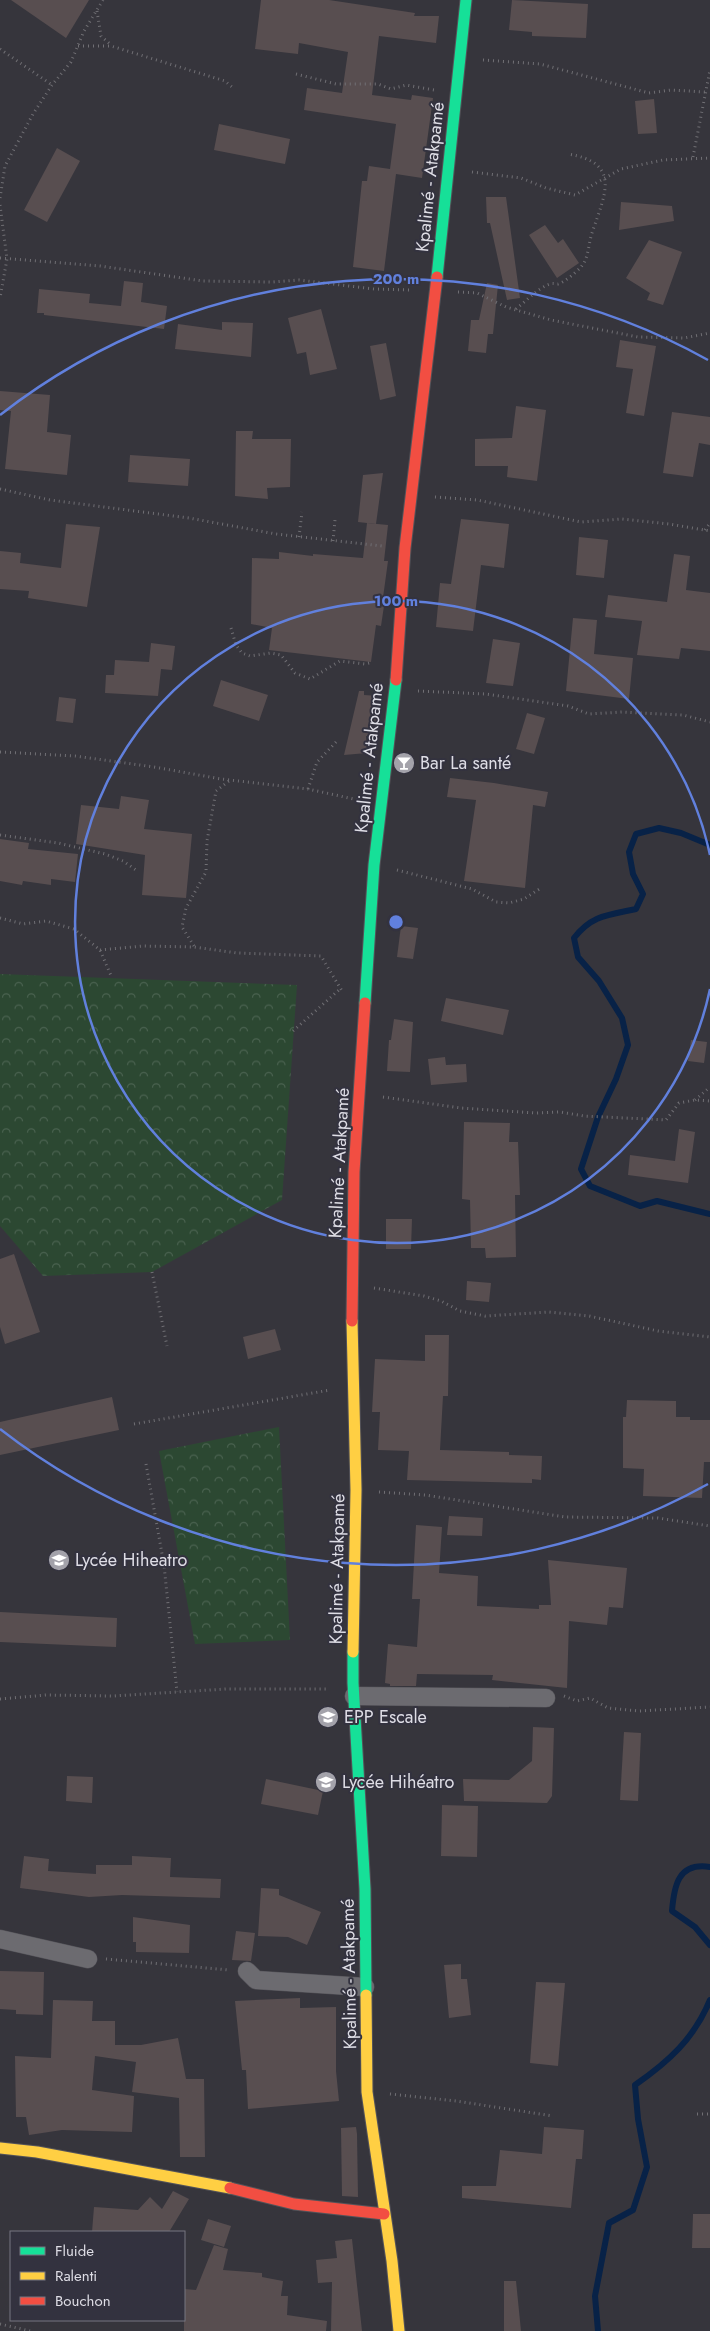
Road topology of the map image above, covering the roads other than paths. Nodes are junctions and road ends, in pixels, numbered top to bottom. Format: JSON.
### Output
{"nodes":[{"id":1,"x":466,"y":0,"type":"edge"},
{"id":2,"x":353,"y":1690,"type":"junction"},
{"id":3,"x":546,"y":1698,"type":"road end"},
{"id":4,"x":0,"y":1939,"type":"edge"},
{"id":5,"x":88,"y":1959,"type":"road end"},
{"id":6,"x":247,"y":1971,"type":"road end"},
{"id":7,"x":365,"y":1987,"type":"junction"},
{"id":8,"x":0,"y":2148,"type":"edge"},
{"id":9,"x":384,"y":2214,"type":"junction"},
{"id":10,"x":399,"y":2331,"type":"edge"}],
"edges":[{"from":1,"to":2,"type":"main road","name":"Kpalimé - Atakpamé"},
{"from":2,"to":3,"type":"street"},
{"from":2,"to":7,"type":"main road","name":"Kpalimé - Atakpamé"},
{"from":4,"to":5,"type":"street"},
{"from":6,"to":7,"type":"street"},
{"from":7,"to":9,"type":"main road","name":"Kpalimé - Atakpamé"},
{"from":8,"to":9,"type":"main road"},
{"from":9,"to":10,"type":"main road","name":"Kpalimé - Atakpamé"}]}
